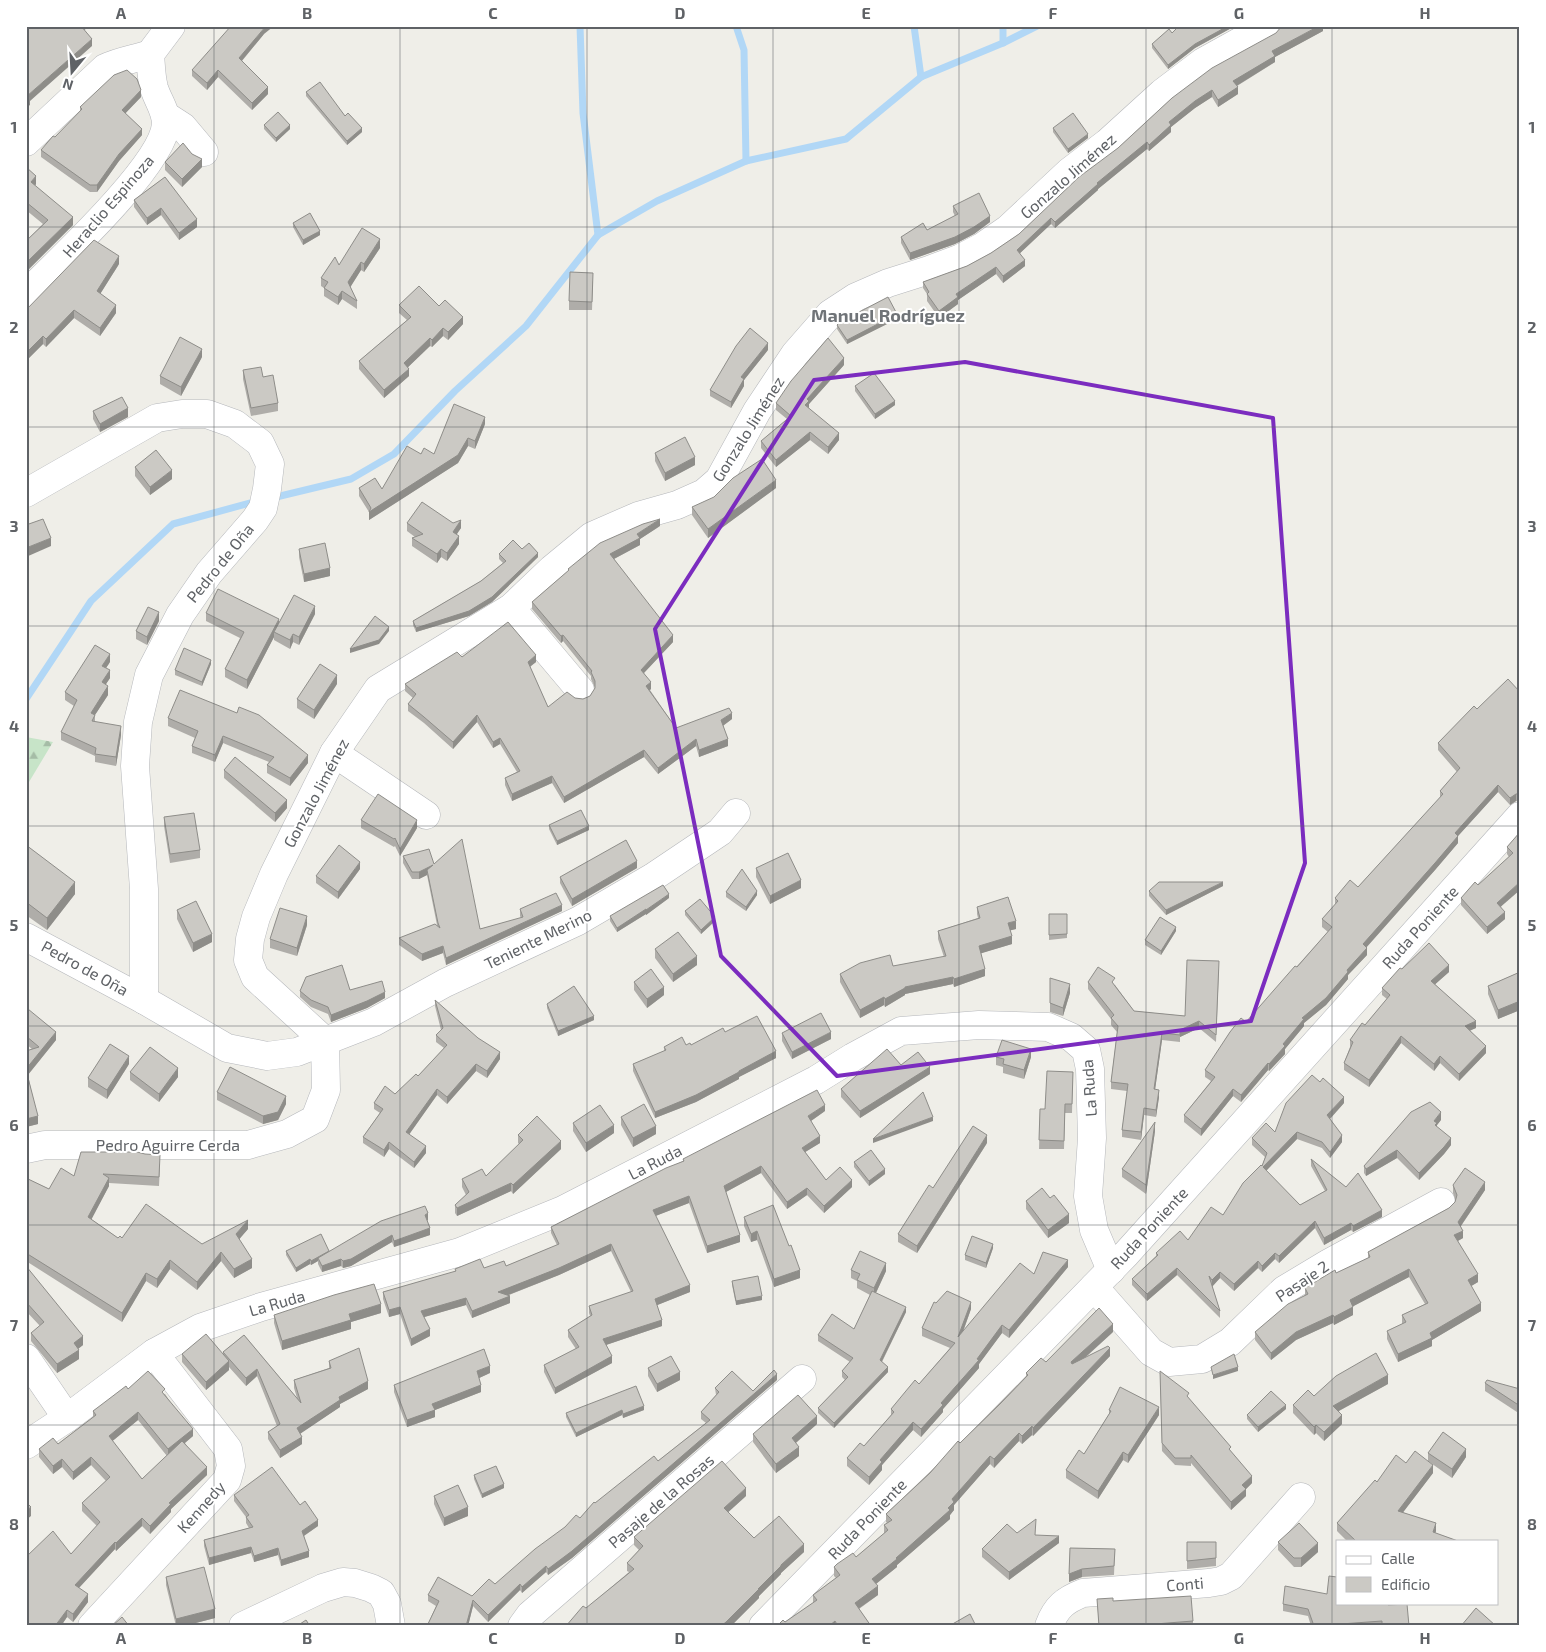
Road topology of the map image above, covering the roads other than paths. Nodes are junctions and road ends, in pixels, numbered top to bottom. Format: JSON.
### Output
{"nodes":[{"id":1,"x":171,"y":26,"type":"edge"},
{"id":2,"x":1268,"y":26,"type":"edge"},
{"id":3,"x":150,"y":54,"type":"junction"},
{"id":4,"x":166,"y":116,"type":"junction"},
{"id":5,"x":26,"y":142,"type":"edge"},
{"id":6,"x":204,"y":152,"type":"dead end"},
{"id":7,"x":26,"y":294,"type":"edge"},
{"id":8,"x":26,"y":494,"type":"edge"},
{"id":9,"x":511,"y":608,"type":"junction"},
{"id":10,"x":580,"y":690,"type":"dead end"},
{"id":11,"x":334,"y":753,"type":"junction"},
{"id":12,"x":736,"y":813,"type":"dead end"},
{"id":13,"x":426,"y":815,"type":"dead end"},
{"id":14,"x":1520,"y":816,"type":"edge"},
{"id":15,"x":26,"y":937,"type":"edge"},
{"id":16,"x":144,"y":1000,"type":"junction"},
{"id":17,"x":325,"y":1041,"type":"junction"},
{"id":18,"x":26,"y":1149,"type":"edge"},
{"id":19,"x":1442,"y":1202,"type":"dead end"},
{"id":20,"x":1102,"y":1278,"type":"junction"},
{"id":21,"x":154,"y":1353,"type":"junction"},
{"id":22,"x":26,"y":1358,"type":"edge"},
{"id":23,"x":802,"y":1379,"type":"dead end"},
{"id":24,"x":67,"y":1418,"type":"junction"},
{"id":25,"x":26,"y":1444,"type":"edge"},
{"id":26,"x":1301,"y":1498,"type":"dead end"},
{"id":27,"x":92,"y":1626,"type":"edge"},
{"id":28,"x":243,"y":1626,"type":"edge"},
{"id":29,"x":391,"y":1626,"type":"edge"},
{"id":30,"x":522,"y":1626,"type":"edge"},
{"id":31,"x":763,"y":1626,"type":"edge"},
{"id":32,"x":1049,"y":1626,"type":"edge"}],
"edges":[{"from":1,"to":3,"type":"street"},
{"from":2,"to":9,"type":"street","name":"Gonzalo Jiménez"},
{"from":3,"to":4,"type":"street"},
{"from":3,"to":5,"type":"street"},
{"from":4,"to":6,"type":"street"},
{"from":4,"to":7,"type":"street","name":"Heraclio Espinoza"},
{"from":8,"to":16,"type":"street","name":"Pedro de Oña"},
{"from":9,"to":10,"type":"street"},
{"from":9,"to":11,"type":"street","name":"Gonzalo Jiménez"},
{"from":11,"to":13,"type":"street"},
{"from":11,"to":17,"type":"street","name":"Gonzalo Jiménez"},
{"from":12,"to":17,"type":"street","name":"Teniente Merino"},
{"from":14,"to":20,"type":"street","name":"Ruda Poniente"},
{"from":15,"to":16,"type":"street","name":"Pedro de Oña"},
{"from":16,"to":17,"type":"street","name":"Pedro de Oña"},
{"from":17,"to":18,"type":"street","name":"Pedro Aguirre Cerda"},
{"from":19,"to":20,"type":"street","name":"Pasaje 2"},
{"from":20,"to":21,"type":"street","name":"La Ruda"},
{"from":20,"to":31,"type":"street","name":"Ruda Poniente"},
{"from":21,"to":24,"type":"street","name":"La Ruda"},
{"from":21,"to":27,"type":"street","name":"Kennedy"},
{"from":22,"to":24,"type":"street"},
{"from":23,"to":30,"type":"street","name":"Pasaje de la Rosas"},
{"from":24,"to":25,"type":"street","name":"La Ruda"},
{"from":26,"to":32,"type":"street","name":"Conti"},
{"from":28,"to":29,"type":"street"}]}
